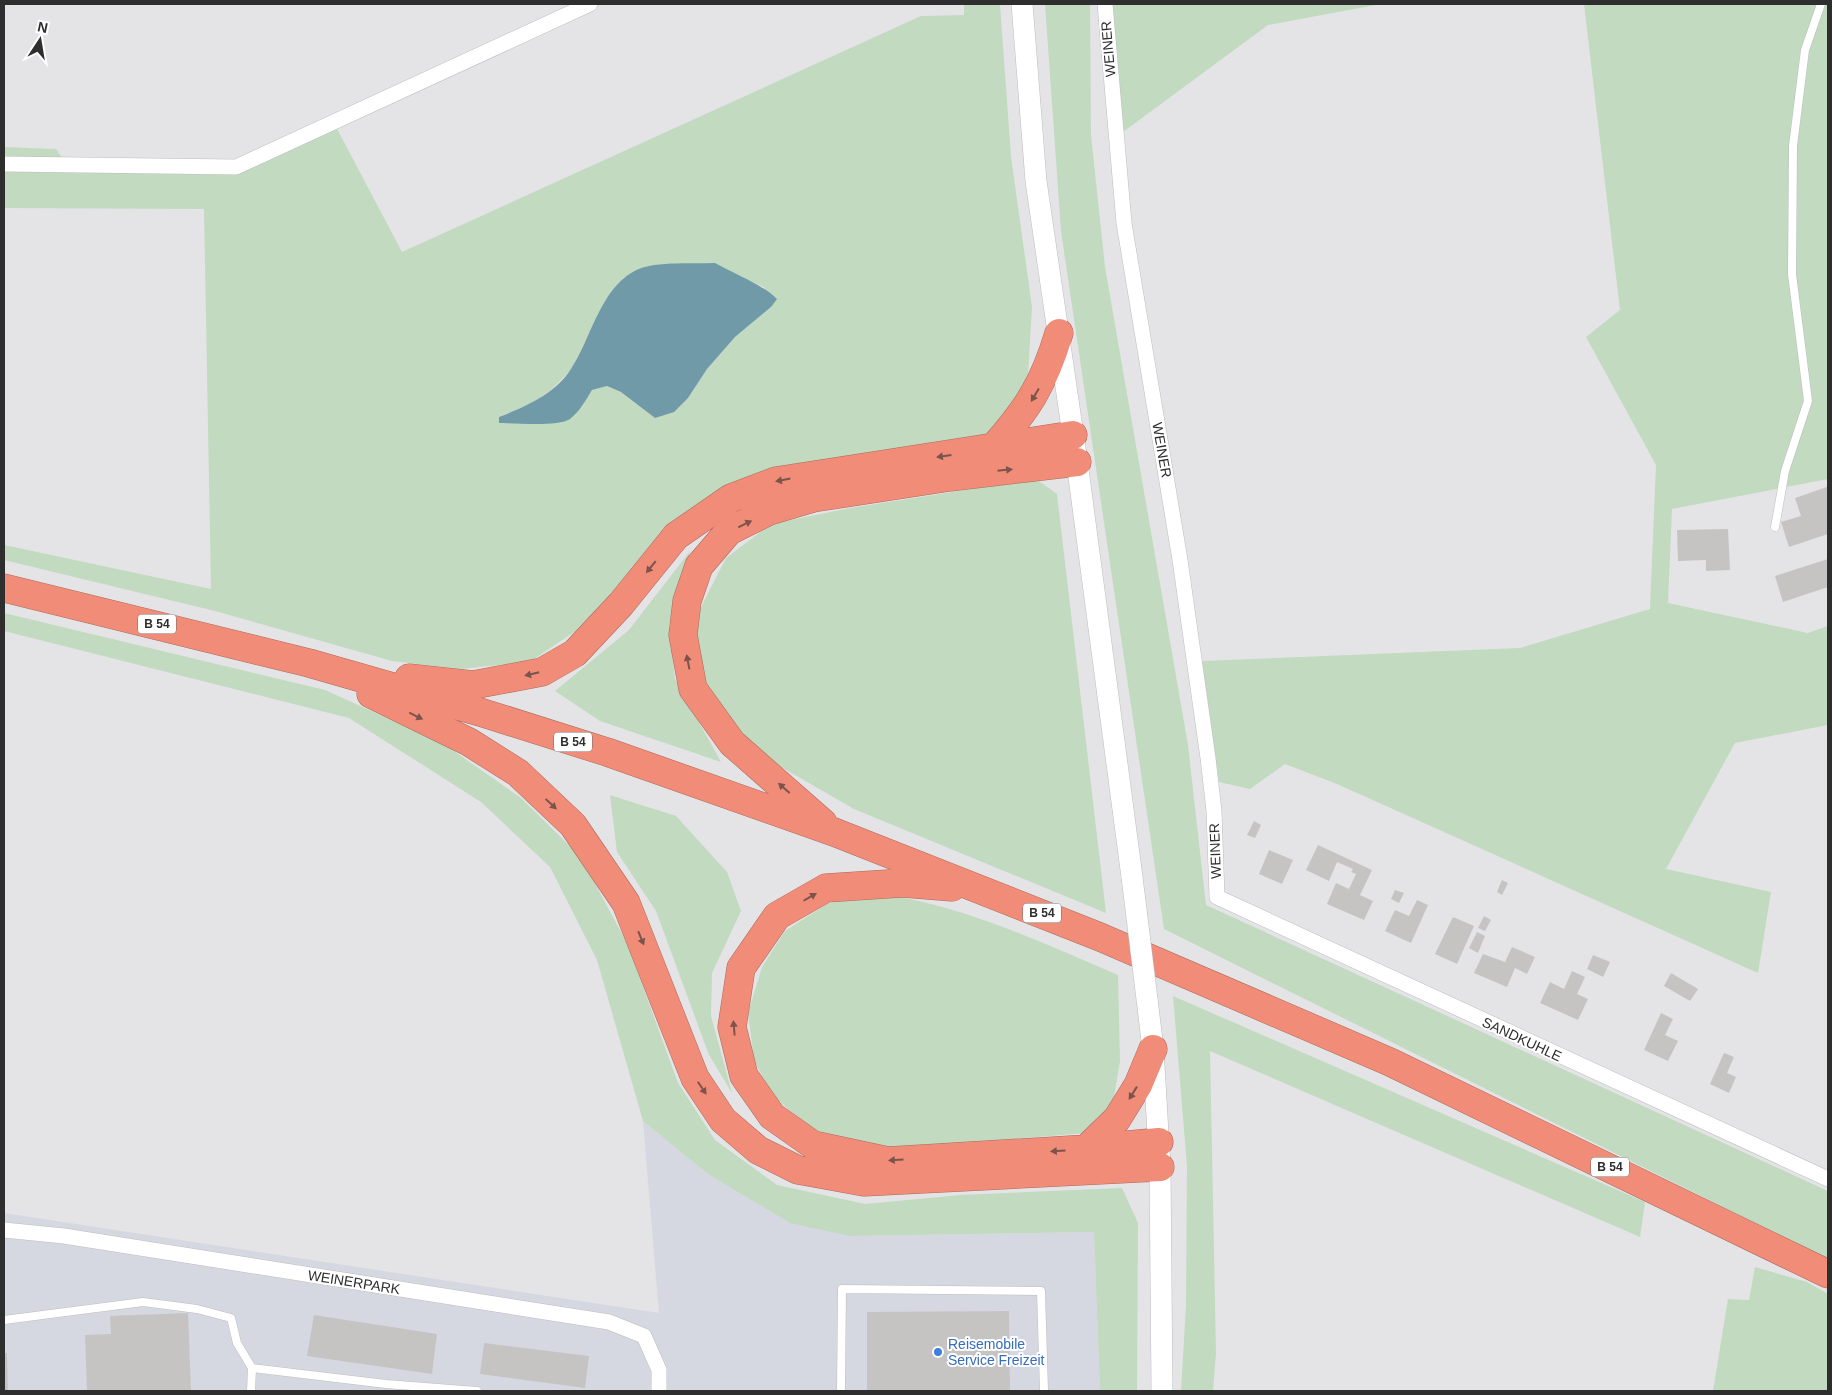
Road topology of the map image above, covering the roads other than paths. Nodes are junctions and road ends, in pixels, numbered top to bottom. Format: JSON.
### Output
{"nodes":[{"id":1,"x":590,"y":4,"type":"edge"},
{"id":2,"x":1022,"y":4,"type":"edge"},
{"id":3,"x":1105,"y":4,"type":"edge"},
{"id":4,"x":1821,"y":4,"type":"edge"},
{"id":5,"x":4,"y":164,"type":"edge"},
{"id":6,"x":1059,"y":333,"type":"junction"},
{"id":7,"x":1073,"y":435,"type":"junction"},
{"id":8,"x":992,"y":449,"type":"junction"},
{"id":9,"x":1077,"y":462,"type":"junction"},
{"id":10,"x":1775,"y":527,"type":"dead end"},
{"id":11,"x":4,"y":588,"type":"edge"},
{"id":12,"x":309,"y":663,"type":"junction"},
{"id":13,"x":834,"y":832,"type":"junction"},
{"id":14,"x":984,"y":890,"type":"junction"},
{"id":15,"x":1217,"y":897,"type":"joint"},
{"id":16,"x":1152,"y":1049,"type":"junction"},
{"id":17,"x":1086,"y":1149,"type":"junction"},
{"id":18,"x":1160,"y":1154,"type":"junction"},
{"id":19,"x":1828,"y":1179,"type":"edge"},
{"id":20,"x":4,"y":1230,"type":"edge"},
{"id":21,"x":1828,"y":1274,"type":"edge"},
{"id":22,"x":4,"y":1320,"type":"edge"},
{"id":23,"x":252,"y":1368,"type":"junction"},
{"id":24,"x":252,"y":1391,"type":"edge"},
{"id":25,"x":478,"y":1391,"type":"edge"},
{"id":26,"x":659,"y":1391,"type":"edge"},
{"id":27,"x":841,"y":1391,"type":"edge"},
{"id":28,"x":1044,"y":1391,"type":"edge"},
{"id":29,"x":1162,"y":1391,"type":"edge"}],
"edges":[{"from":1,"to":5,"type":"street"},
{"from":2,"to":6,"type":"main road"},
{"from":3,"to":15,"type":"street","name":"WEINER"},
{"from":4,"to":10,"type":"lane"},
{"from":6,"to":7,"type":"main road"},
{"from":6,"to":8,"type":"highway","one_way":true},
{"from":7,"to":8,"type":"highway"},
{"from":7,"to":9,"type":"main road"},
{"from":8,"to":12,"type":"highway","one_way":true},
{"from":13,"to":9,"type":"highway","one_way":true},
{"from":9,"to":16,"type":"main road","bridge":true},
{"from":11,"to":12,"type":"highway","number":"B 54"},
{"from":12,"to":13,"type":"highway","number":"B 54"},
{"from":12,"to":18,"type":"highway","one_way":true},
{"from":13,"to":14,"type":"highway","number":"B 54"},
{"from":17,"to":14,"type":"highway","one_way":true},
{"from":14,"to":21,"type":"highway","number":"B 54"},
{"from":15,"to":19,"type":"street","name":"SANDKUHLE"},
{"from":16,"to":17,"type":"highway","one_way":true},
{"from":16,"to":18,"type":"main road"},
{"from":17,"to":18,"type":"highway"},
{"from":18,"to":29,"type":"main road"},
{"from":20,"to":26,"type":"street","name":"WEINERPARK"},
{"from":22,"to":23,"type":"lane"},
{"from":23,"to":24,"type":"lane"},
{"from":23,"to":25,"type":"lane"},
{"from":27,"to":28,"type":"lane"}]}
